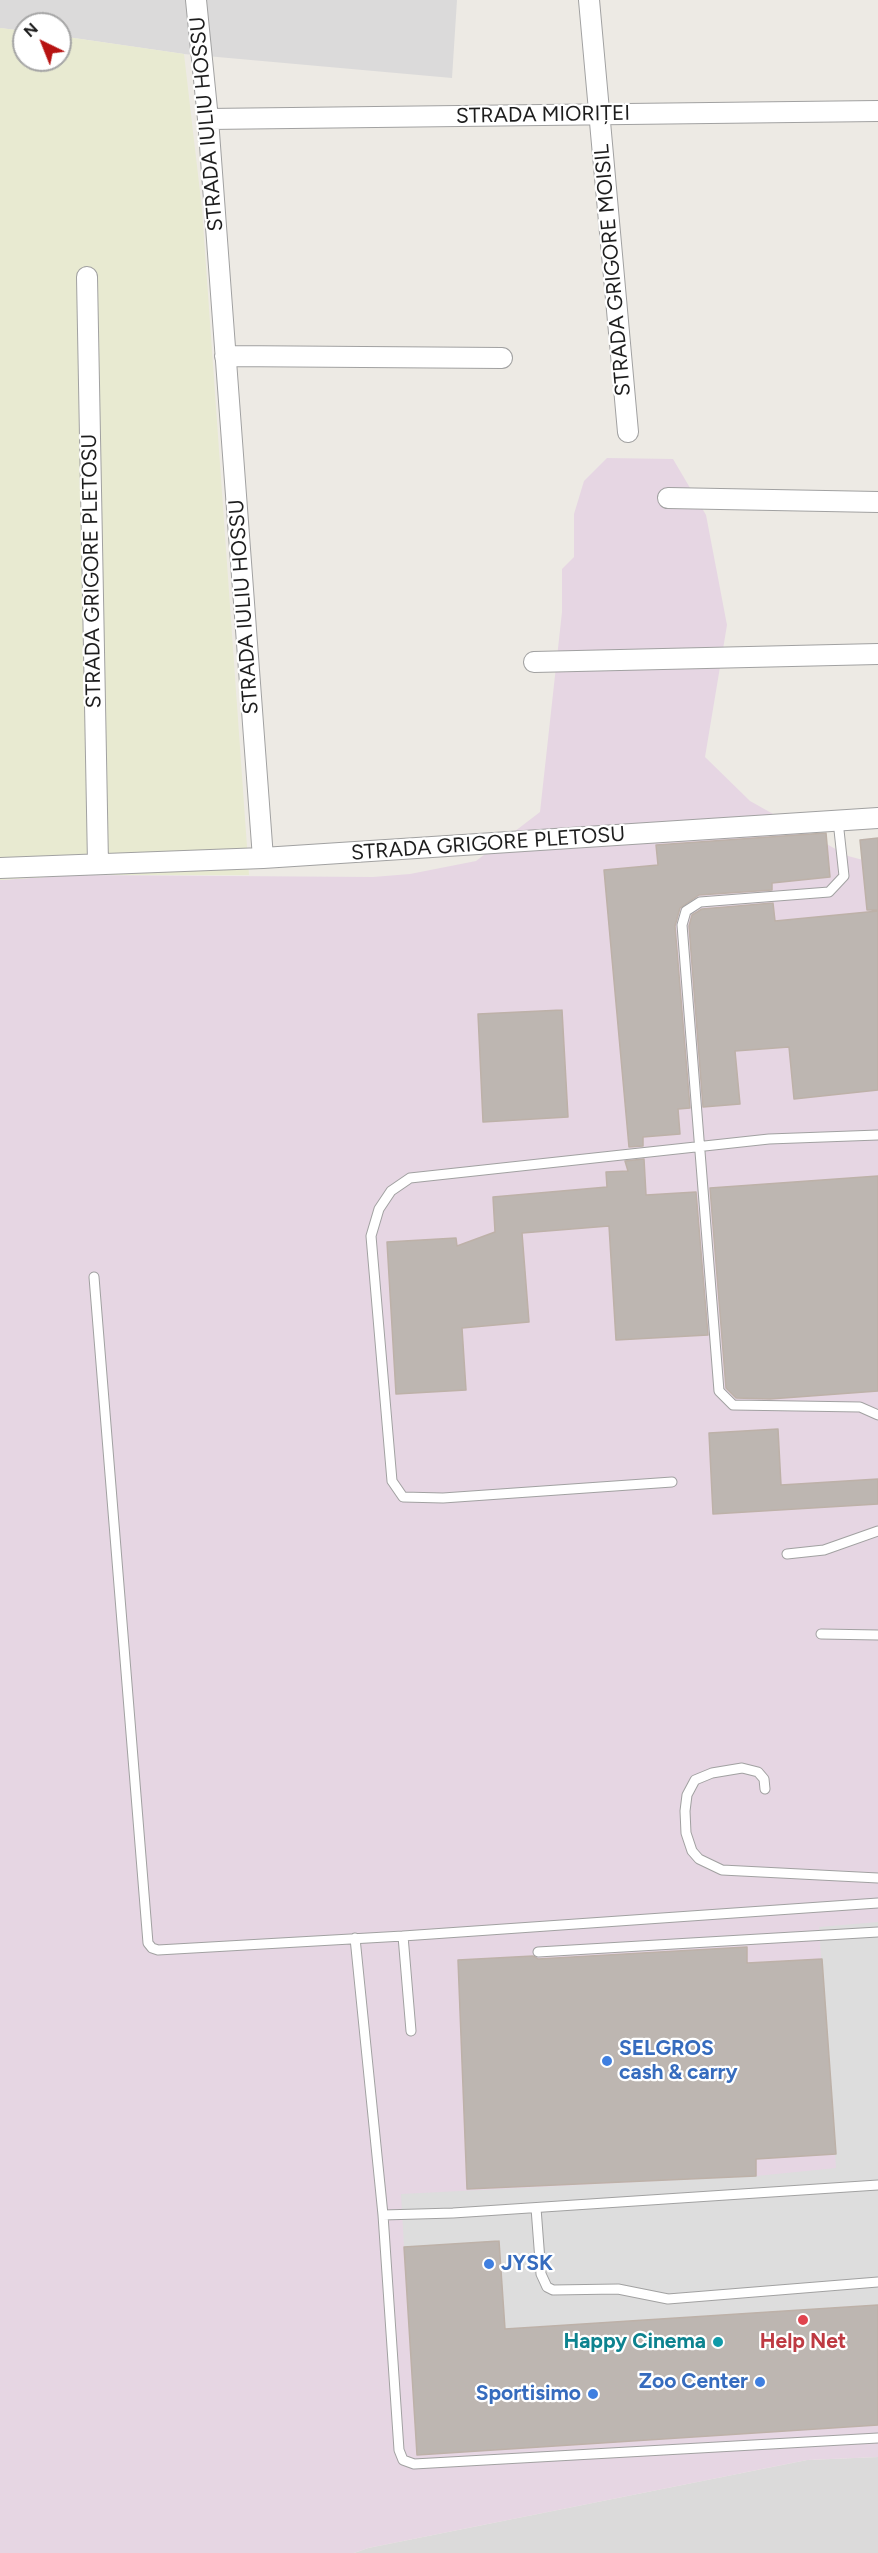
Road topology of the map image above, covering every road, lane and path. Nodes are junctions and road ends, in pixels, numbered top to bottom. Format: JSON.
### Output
{"nodes":[{"id":1,"x":196,"y":0,"type":"edge"},
{"id":2,"x":589,"y":0,"type":"edge"},
{"id":3,"x":878,"y":111,"type":"edge"},
{"id":4,"x":599,"y":114,"type":"junction"},
{"id":5,"x":208,"y":119,"type":"junction"},
{"id":6,"x":87,"y":277,"type":"dead end"},
{"id":7,"x":225,"y":356,"type":"junction"},
{"id":8,"x":502,"y":358,"type":"dead end"},
{"id":9,"x":628,"y":432,"type":"dead end"},
{"id":10,"x":668,"y":498,"type":"dead end"},
{"id":11,"x":878,"y":502,"type":"edge"},
{"id":12,"x":878,"y":654,"type":"edge"},
{"id":13,"x":534,"y":662,"type":"dead end"},
{"id":14,"x":878,"y":818,"type":"edge"},
{"id":15,"x":838,"y":821,"type":"junction"},
{"id":16,"x":263,"y":858,"type":"junction"},
{"id":17,"x":98,"y":864,"type":"junction"},
{"id":18,"x":0,"y":868,"type":"edge"},
{"id":19,"x":878,"y":1135,"type":"edge"},
{"id":20,"x":699,"y":1147,"type":"junction"},
{"id":21,"x":94,"y":1277,"type":"dead end"},
{"id":22,"x":878,"y":1415,"type":"edge"},
{"id":23,"x":672,"y":1482,"type":"dead end"},
{"id":24,"x":878,"y":1531,"type":"edge"},
{"id":25,"x":787,"y":1554,"type":"dead end"},
{"id":26,"x":821,"y":1634,"type":"dead end"},
{"id":27,"x":878,"y":1635,"type":"edge"},
{"id":28,"x":765,"y":1789,"type":"dead end"},
{"id":29,"x":878,"y":1878,"type":"edge"},
{"id":30,"x":878,"y":1903,"type":"edge"},
{"id":31,"x":878,"y":1932,"type":"edge"},
{"id":32,"x":403,"y":1936,"type":"junction"},
{"id":33,"x":355,"y":1938,"type":"junction"},
{"id":34,"x":538,"y":1952,"type":"dead end"},
{"id":35,"x":411,"y":2031,"type":"dead end"},
{"id":36,"x":878,"y":2185,"type":"edge"},
{"id":37,"x":536,"y":2208,"type":"junction"},
{"id":38,"x":383,"y":2215,"type":"junction"},
{"id":39,"x":878,"y":2282,"type":"edge"},
{"id":40,"x":878,"y":2438,"type":"edge"}],
"edges":[{"from":1,"to":5,"type":"street","name":"STRADA IULIU HOSSU"},
{"from":2,"to":4,"type":"street","name":"STRADA GRIGORE MOISIL"},
{"from":3,"to":4,"type":"street","name":"STRADA MIORIȚEI"},
{"from":4,"to":5,"type":"street","name":"STRADA MIORIȚEI"},
{"from":4,"to":9,"type":"street","name":"STRADA GRIGORE MOISIL"},
{"from":5,"to":7,"type":"street","name":"STRADA IULIU HOSSU"},
{"from":6,"to":17,"type":"street","name":"STRADA GRIGORE PLETOSU"},
{"from":7,"to":8,"type":"street"},
{"from":7,"to":16,"type":"street","name":"STRADA IULIU HOSSU"},
{"from":10,"to":11,"type":"street"},
{"from":12,"to":13,"type":"street"},
{"from":14,"to":15,"type":"street","name":"STRADA GRIGORE PLETOSU"},
{"from":15,"to":16,"type":"street","name":"STRADA GRIGORE PLETOSU"},
{"from":15,"to":20,"type":"lane"},
{"from":16,"to":17,"type":"street","name":"STRADA GRIGORE PLETOSU"},
{"from":17,"to":18,"type":"street","name":"STRADA GRIGORE PLETOSU"},
{"from":19,"to":20,"type":"lane"},
{"from":20,"to":22,"type":"lane"},
{"from":20,"to":23,"type":"lane"},
{"from":21,"to":33,"type":"lane"},
{"from":24,"to":25,"type":"lane"},
{"from":26,"to":27,"type":"lane"},
{"from":28,"to":29,"type":"lane"},
{"from":30,"to":32,"type":"lane"},
{"from":31,"to":34,"type":"lane"},
{"from":32,"to":33,"type":"lane"},
{"from":32,"to":35,"type":"lane"},
{"from":33,"to":38,"type":"lane"},
{"from":36,"to":37,"type":"lane"},
{"from":37,"to":38,"type":"lane"},
{"from":37,"to":39,"type":"lane"},
{"from":38,"to":40,"type":"lane"}]}
